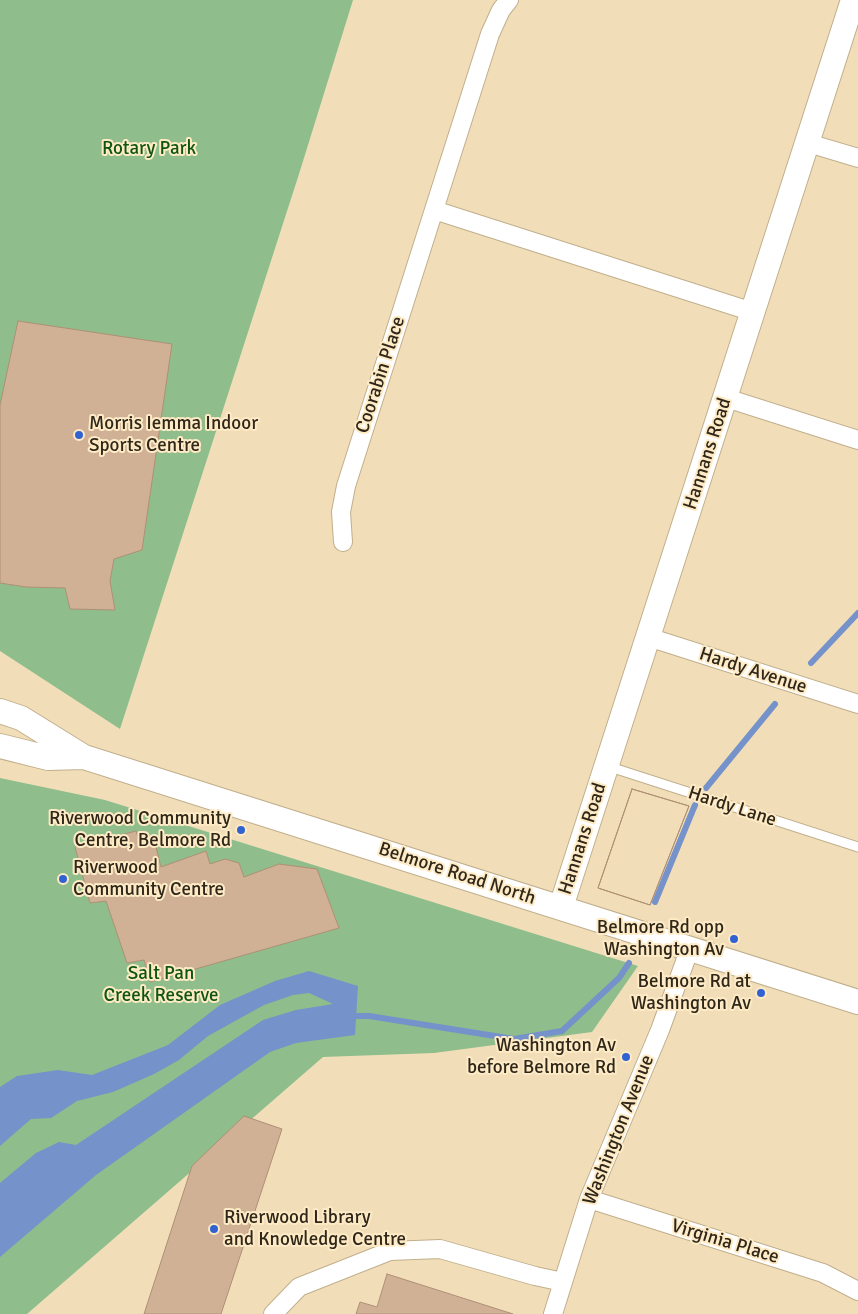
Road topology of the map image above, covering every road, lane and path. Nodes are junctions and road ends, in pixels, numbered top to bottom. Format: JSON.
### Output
{"nodes":[{"id":1,"x":508,"y":0,"type":"edge"},
{"id":2,"x":853,"y":0,"type":"edge"},
{"id":3,"x":808,"y":143,"type":"junction"},
{"id":4,"x":858,"y":158,"type":"edge"},
{"id":5,"x":434,"y":210,"type":"junction"},
{"id":6,"x":753,"y":312,"type":"junction"},
{"id":7,"x":726,"y":398,"type":"junction"},
{"id":8,"x":858,"y":440,"type":"edge"},
{"id":9,"x":342,"y":542,"type":"dead end"},
{"id":10,"x":648,"y":637,"type":"junction"},
{"id":11,"x":858,"y":704,"type":"edge"},
{"id":12,"x":0,"y":711,"type":"edge"},
{"id":13,"x":0,"y":746,"type":"edge"},
{"id":14,"x":84,"y":756,"type":"junction"},
{"id":15,"x":606,"y":766,"type":"junction"},
{"id":16,"x":858,"y":847,"type":"edge"},
{"id":17,"x":561,"y":907,"type":"junction"},
{"id":18,"x":690,"y":948,"type":"junction"},
{"id":19,"x":858,"y":1002,"type":"edge"},
{"id":20,"x":589,"y":1199,"type":"junction"},
{"id":21,"x":563,"y":1282,"type":"junction"},
{"id":22,"x":858,"y":1290,"type":"edge"},
{"id":23,"x":273,"y":1314,"type":"edge"},
{"id":24,"x":553,"y":1314,"type":"edge"}],
"edges":[{"from":1,"to":5,"type":"street","name":"Coorabin Place"},
{"from":2,"to":3,"type":"main road","name":"Hannans Road"},
{"from":3,"to":4,"type":"street"},
{"from":3,"to":6,"type":"main road","name":"Hannans Road"},
{"from":5,"to":6,"type":"street"},
{"from":5,"to":9,"type":"street","name":"Coorabin Place"},
{"from":6,"to":7,"type":"main road","name":"Hannans Road"},
{"from":7,"to":8,"type":"street"},
{"from":7,"to":10,"type":"main road","name":"Hannans Road"},
{"from":10,"to":11,"type":"street","name":"Hardy Avenue"},
{"from":10,"to":15,"type":"main road","name":"Hannans Road"},
{"from":12,"to":14,"type":"main road","name":"Belmore Road North"},
{"from":13,"to":14,"type":"main road","name":"Belmore Road North"},
{"from":14,"to":17,"type":"main road","name":"Belmore Road North"},
{"from":15,"to":16,"type":"lane","name":"Hardy Lane"},
{"from":15,"to":17,"type":"main road","name":"Hannans Road"},
{"from":17,"to":18,"type":"main road","name":"Belmore Road North"},
{"from":18,"to":19,"type":"main road","name":"Belmore Road North"},
{"from":18,"to":20,"type":"street","name":"Washington Avenue"},
{"from":20,"to":21,"type":"street","name":"Washington Avenue"},
{"from":20,"to":22,"type":"street","name":"Virginia Place"},
{"from":21,"to":23,"type":"street"},
{"from":21,"to":24,"type":"street","name":"Washington Avenue"}]}
